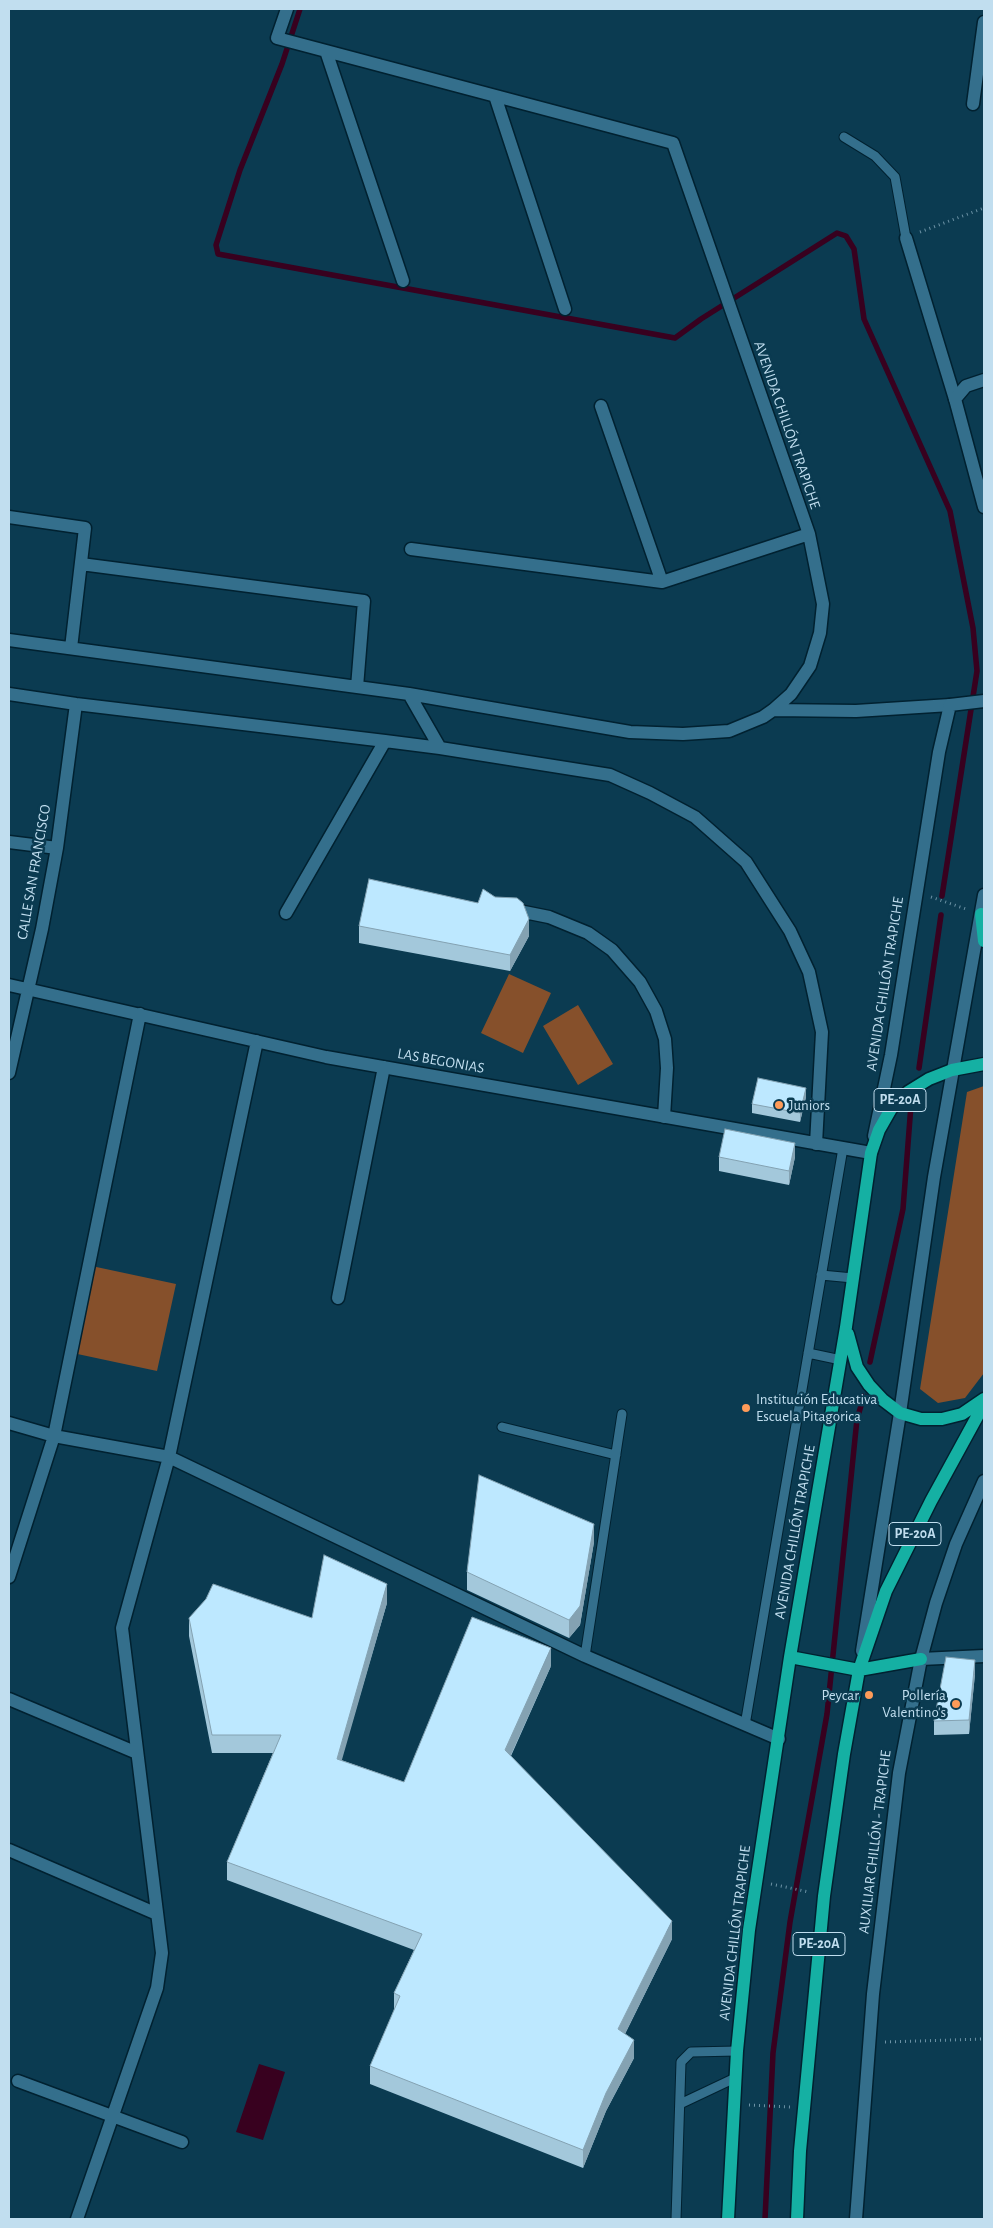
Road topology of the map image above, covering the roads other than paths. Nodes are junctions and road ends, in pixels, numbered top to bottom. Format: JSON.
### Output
{"nodes":[{"id":1,"x":287,"y":9,"type":"edge"},
{"id":2,"x":984,"y":22,"type":"edge"},
{"id":3,"x":326,"y":51,"type":"junction"},
{"id":4,"x":495,"y":96,"type":"junction"},
{"id":5,"x":973,"y":104,"type":"dead end"},
{"id":6,"x":844,"y":138,"type":"dead end"},
{"id":7,"x":906,"y":238,"type":"joint"},
{"id":8,"x":403,"y":281,"type":"dead end"},
{"id":9,"x":566,"y":309,"type":"dead end"},
{"id":10,"x":984,"y":380,"type":"edge"},
{"id":11,"x":954,"y":399,"type":"junction"},
{"id":12,"x":601,"y":406,"type":"dead end"},
{"id":13,"x":984,"y":507,"type":"edge"},
{"id":14,"x":9,"y":517,"type":"edge"},
{"id":15,"x":808,"y":534,"type":"junction"},
{"id":16,"x":411,"y":549,"type":"dead end"},
{"id":17,"x":80,"y":564,"type":"junction"},
{"id":18,"x":662,"y":582,"type":"junction"},
{"id":19,"x":9,"y":640,"type":"edge"},
{"id":20,"x":71,"y":648,"type":"junction"},
{"id":21,"x":357,"y":687,"type":"junction"},
{"id":22,"x":9,"y":694,"type":"edge"},
{"id":23,"x":408,"y":694,"type":"junction"},
{"id":24,"x":984,"y":701,"type":"edge"},
{"id":25,"x":76,"y":704,"type":"junction"},
{"id":26,"x":950,"y":705,"type":"junction"},
{"id":27,"x":773,"y":710,"type":"junction"},
{"id":28,"x":385,"y":741,"type":"junction"},
{"id":29,"x":440,"y":748,"type":"junction"},
{"id":30,"x":9,"y":842,"type":"edge"},
{"id":31,"x":57,"y":848,"type":"junction"},
{"id":32,"x":984,"y":895,"type":"edge"},
{"id":33,"x":524,"y":912,"type":"edge"},
{"id":34,"x":286,"y":913,"type":"dead end"},
{"id":35,"x":981,"y":914,"type":"junction"},
{"id":36,"x":984,"y":942,"type":"edge"},
{"id":37,"x":9,"y":985,"type":"edge"},
{"id":38,"x":30,"y":989,"type":"junction"},
{"id":39,"x":140,"y":1014,"type":"junction"},
{"id":40,"x":257,"y":1041,"type":"junction"},
{"id":41,"x":984,"y":1064,"type":"edge"},
{"id":42,"x":384,"y":1067,"type":"junction"},
{"id":43,"x":952,"y":1070,"type":"junction"},
{"id":44,"x":9,"y":1073,"type":"edge"},
{"id":45,"x":664,"y":1116,"type":"junction"},
{"id":46,"x":816,"y":1144,"type":"junction"},
{"id":47,"x":843,"y":1148,"type":"junction"},
{"id":48,"x":871,"y":1153,"type":"junction"},
{"id":49,"x":821,"y":1275,"type":"junction"},
{"id":50,"x":853,"y":1278,"type":"junction"},
{"id":51,"x":338,"y":1298,"type":"dead end"},
{"id":52,"x":846,"y":1327,"type":"junction"},
{"id":53,"x":808,"y":1353,"type":"junction"},
{"id":54,"x":840,"y":1360,"type":"junction"},
{"id":55,"x":984,"y":1399,"type":"edge"},
{"id":56,"x":984,"y":1404,"type":"edge"},
{"id":57,"x":900,"y":1413,"type":"junction"},
{"id":58,"x":622,"y":1414,"type":"dead end"},
{"id":59,"x":9,"y":1423,"type":"edge"},
{"id":60,"x":502,"y":1427,"type":"dead end"},
{"id":61,"x":54,"y":1436,"type":"junction"},
{"id":62,"x":616,"y":1455,"type":"junction"},
{"id":63,"x":169,"y":1457,"type":"junction"},
{"id":64,"x":984,"y":1481,"type":"edge"},
{"id":65,"x":9,"y":1577,"type":"edge"},
{"id":66,"x":585,"y":1656,"type":"junction"},
{"id":67,"x":984,"y":1656,"type":"edge"},
{"id":68,"x":790,"y":1657,"type":"junction"},
{"id":69,"x":921,"y":1659,"type":"junction"},
{"id":70,"x":859,"y":1670,"type":"junction"},
{"id":71,"x":9,"y":1699,"type":"edge"},
{"id":72,"x":745,"y":1725,"type":"junction"},
{"id":73,"x":779,"y":1739,"type":"junction"},
{"id":74,"x":137,"y":1753,"type":"junction"},
{"id":75,"x":9,"y":1850,"type":"edge"},
{"id":76,"x":157,"y":1914,"type":"junction"},
{"id":77,"x":737,"y":2051,"type":"junction"},
{"id":78,"x":735,"y":2078,"type":"junction"},
{"id":79,"x":18,"y":2081,"type":"dead end"},
{"id":80,"x":680,"y":2104,"type":"junction"},
{"id":81,"x":113,"y":2115,"type":"junction"},
{"id":82,"x":182,"y":2142,"type":"dead end"},
{"id":83,"x":77,"y":2219,"type":"edge"},
{"id":84,"x":676,"y":2219,"type":"edge"},
{"id":85,"x":728,"y":2219,"type":"edge"},
{"id":86,"x":797,"y":2219,"type":"edge"},
{"id":87,"x":856,"y":2219,"type":"edge"}],
"edges":[{"from":1,"to":3,"type":"street"},
{"from":2,"to":5,"type":"street"},
{"from":3,"to":4,"type":"street"},
{"from":3,"to":8,"type":"street"},
{"from":4,"to":9,"type":"street"},
{"from":4,"to":15,"type":"street","name":"AVENIDA CHILLÓN TRAPICHE"},
{"from":6,"to":7,"type":"lane"},
{"from":7,"to":11,"type":"street"},
{"from":10,"to":11,"type":"street"},
{"from":11,"to":13,"type":"street"},
{"from":12,"to":18,"type":"street"},
{"from":14,"to":17,"type":"street"},
{"from":15,"to":18,"type":"street"},
{"from":15,"to":27,"type":"street","name":"AVENIDA CHILLÓN TRAPICHE"},
{"from":16,"to":18,"type":"street"},
{"from":17,"to":20,"type":"street"},
{"from":17,"to":21,"type":"street"},
{"from":19,"to":20,"type":"street","name":"AVENIDA CHILLÓN TRAPICHE"},
{"from":20,"to":21,"type":"street","name":"AVENIDA CHILLÓN TRAPICHE"},
{"from":21,"to":23,"type":"street","name":"AVENIDA CHILLÓN TRAPICHE"},
{"from":22,"to":25,"type":"street"},
{"from":23,"to":27,"type":"street","name":"AVENIDA CHILLÓN TRAPICHE"},
{"from":23,"to":29,"type":"street"},
{"from":24,"to":26,"type":"street"},
{"from":25,"to":28,"type":"street"},
{"from":25,"to":31,"type":"street","name":"CALLE SAN FRANCISCO"},
{"from":26,"to":27,"type":"street"},
{"from":26,"to":48,"type":"street","name":"AVENIDA CHILLÓN TRAPICHE"},
{"from":28,"to":29,"type":"street"},
{"from":28,"to":34,"type":"street"},
{"from":29,"to":46,"type":"street"},
{"from":30,"to":31,"type":"street"},
{"from":31,"to":38,"type":"street","name":"CALLE SAN FRANCISCO"},
{"from":32,"to":35,"type":"street"},
{"from":33,"to":45,"type":"street"},
{"from":35,"to":36,"type":"main road"},
{"from":35,"to":43,"type":"street"},
{"from":37,"to":38,"type":"street","name":"LAS BEGONIAS"},
{"from":38,"to":39,"type":"street","name":"LAS BEGONIAS"},
{"from":38,"to":44,"type":"street","name":"CALLE SAN FRANCISCO"},
{"from":39,"to":40,"type":"street","name":"LAS BEGONIAS"},
{"from":39,"to":61,"type":"street"},
{"from":40,"to":42,"type":"street","name":"LAS BEGONIAS"},
{"from":40,"to":63,"type":"street"},
{"from":41,"to":43,"type":"main road","number":"PE-20A"},
{"from":42,"to":45,"type":"street","name":"LAS BEGONIAS"},
{"from":42,"to":51,"type":"street"},
{"from":43,"to":48,"type":"main road","number":"PE-20A"},
{"from":43,"to":57,"type":"street","number":"PE-20A"},
{"from":45,"to":46,"type":"street","name":"LAS BEGONIAS"},
{"from":46,"to":47,"type":"street","name":"LAS BEGONIAS"},
{"from":47,"to":48,"type":"street","name":"LAS BEGONIAS"},
{"from":47,"to":49,"type":"lane"},
{"from":48,"to":50,"type":"main road","name":"AVENIDA CHILLÓN TRAPICHE","number":"PE-20A"},
{"from":49,"to":50,"type":"lane"},
{"from":49,"to":53,"type":"lane"},
{"from":50,"to":52,"type":"main road","name":"AVENIDA CHILLÓN TRAPICHE","number":"PE-20A"},
{"from":52,"to":54,"type":"main road","name":"AVENIDA CHILLÓN TRAPICHE","number":"PE-20A"},
{"from":52,"to":57,"type":"main road"},
{"from":53,"to":54,"type":"lane"},
{"from":53,"to":72,"type":"lane"},
{"from":54,"to":68,"type":"main road","name":"AVENIDA CHILLÓN TRAPICHE","number":"PE-20A"},
{"from":55,"to":57,"type":"main road"},
{"from":56,"to":70,"type":"main road","number":"PE-20A"},
{"from":57,"to":70,"type":"street","number":"PE-20A"},
{"from":58,"to":62,"type":"lane"},
{"from":59,"to":61,"type":"street"},
{"from":60,"to":62,"type":"lane"},
{"from":61,"to":63,"type":"street"},
{"from":61,"to":65,"type":"street"},
{"from":62,"to":66,"type":"lane"},
{"from":63,"to":66,"type":"street"},
{"from":63,"to":74,"type":"street"},
{"from":64,"to":69,"type":"street","name":"AUXILIAR CHILLÓN - TRAPICHE"},
{"from":66,"to":72,"type":"street"},
{"from":67,"to":69,"type":"street"},
{"from":68,"to":70,"type":"main road"},
{"from":68,"to":73,"type":"main road","name":"AVENIDA CHILLÓN TRAPICHE","number":"PE-20A"},
{"from":69,"to":70,"type":"main road"},
{"from":69,"to":87,"type":"street","name":"AUXILIAR CHILLÓN - TRAPICHE"},
{"from":70,"to":86,"type":"main road","number":"PE-20A"},
{"from":71,"to":74,"type":"street"},
{"from":72,"to":73,"type":"street"},
{"from":73,"to":77,"type":"main road","name":"AVENIDA CHILLÓN TRAPICHE","number":"PE-20A"},
{"from":74,"to":76,"type":"street"},
{"from":75,"to":76,"type":"street"},
{"from":76,"to":81,"type":"street"},
{"from":77,"to":78,"type":"main road","name":"AVENIDA CHILLÓN TRAPICHE","number":"PE-20A"},
{"from":77,"to":80,"type":"lane"},
{"from":78,"to":80,"type":"lane"},
{"from":78,"to":85,"type":"main road","name":"AVENIDA CHILLÓN TRAPICHE","number":"PE-20A"},
{"from":79,"to":81,"type":"street"},
{"from":80,"to":84,"type":"lane"},
{"from":81,"to":82,"type":"street"},
{"from":81,"to":83,"type":"street"}]}
